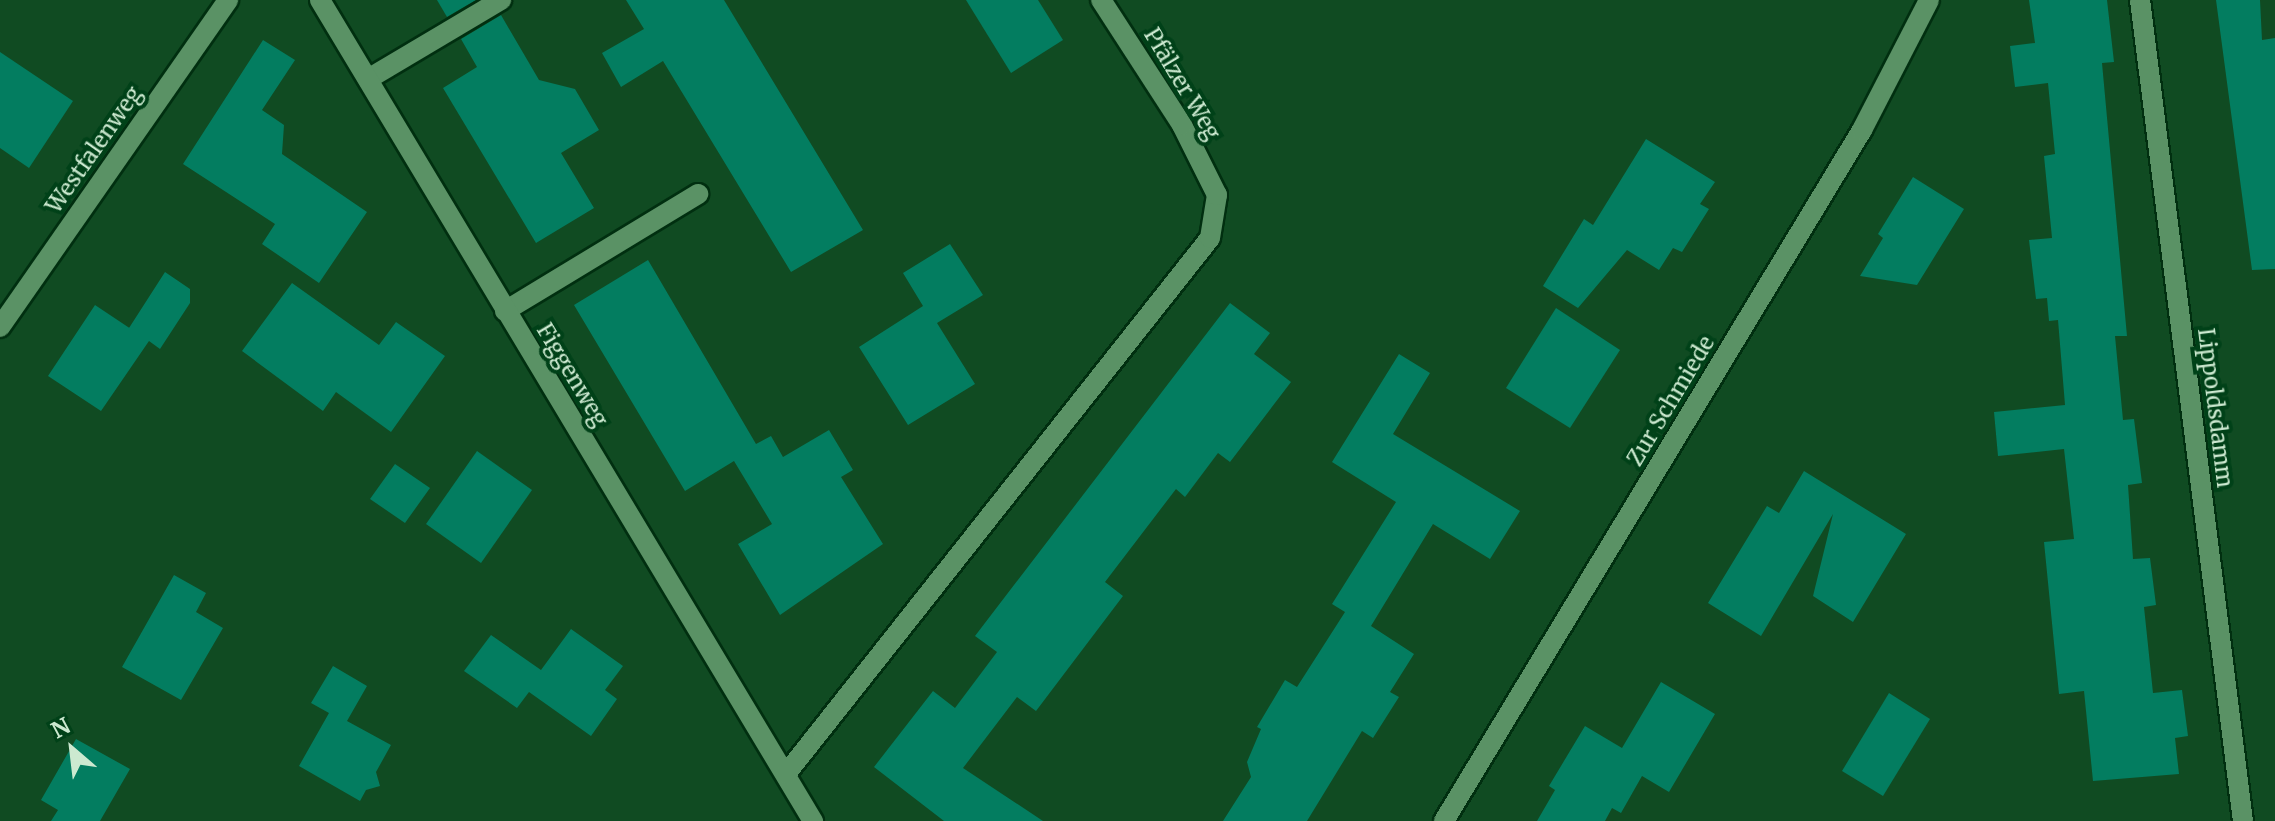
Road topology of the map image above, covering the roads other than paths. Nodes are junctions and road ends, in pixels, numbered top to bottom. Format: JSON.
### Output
{"nodes":[{"id":1,"x":228,"y":0,"type":"edge"},
{"id":2,"x":320,"y":0,"type":"edge"},
{"id":3,"x":501,"y":0,"type":"edge"},
{"id":4,"x":1101,"y":0,"type":"edge"},
{"id":5,"x":1929,"y":0,"type":"edge"},
{"id":6,"x":2140,"y":0,"type":"edge"},
{"id":7,"x":368,"y":79,"type":"junction"},
{"id":8,"x":698,"y":194,"type":"dead end"},
{"id":9,"x":505,"y":311,"type":"junction"},
{"id":10,"x":0,"y":327,"type":"edge"},
{"id":11,"x":786,"y":774,"type":"junction"},
{"id":12,"x":810,"y":820,"type":"edge"},
{"id":13,"x":1444,"y":821,"type":"edge"},
{"id":14,"x":2243,"y":821,"type":"edge"}],
"edges":[{"from":1,"to":10,"type":"street","name":"Westfalenweg"},
{"from":2,"to":7,"type":"street","name":"Figgenweg"},
{"from":3,"to":7,"type":"street"},
{"from":4,"to":11,"type":"street","name":"Pfälzer Weg"},
{"from":5,"to":13,"type":"street","name":"Zur Schmiede"},
{"from":6,"to":14,"type":"street","name":"Lippoldsdamm"},
{"from":7,"to":9,"type":"street","name":"Figgenweg"},
{"from":8,"to":9,"type":"street"},
{"from":9,"to":11,"type":"street","name":"Figgenweg"},
{"from":11,"to":12,"type":"street","name":"Figgenweg"}]}
